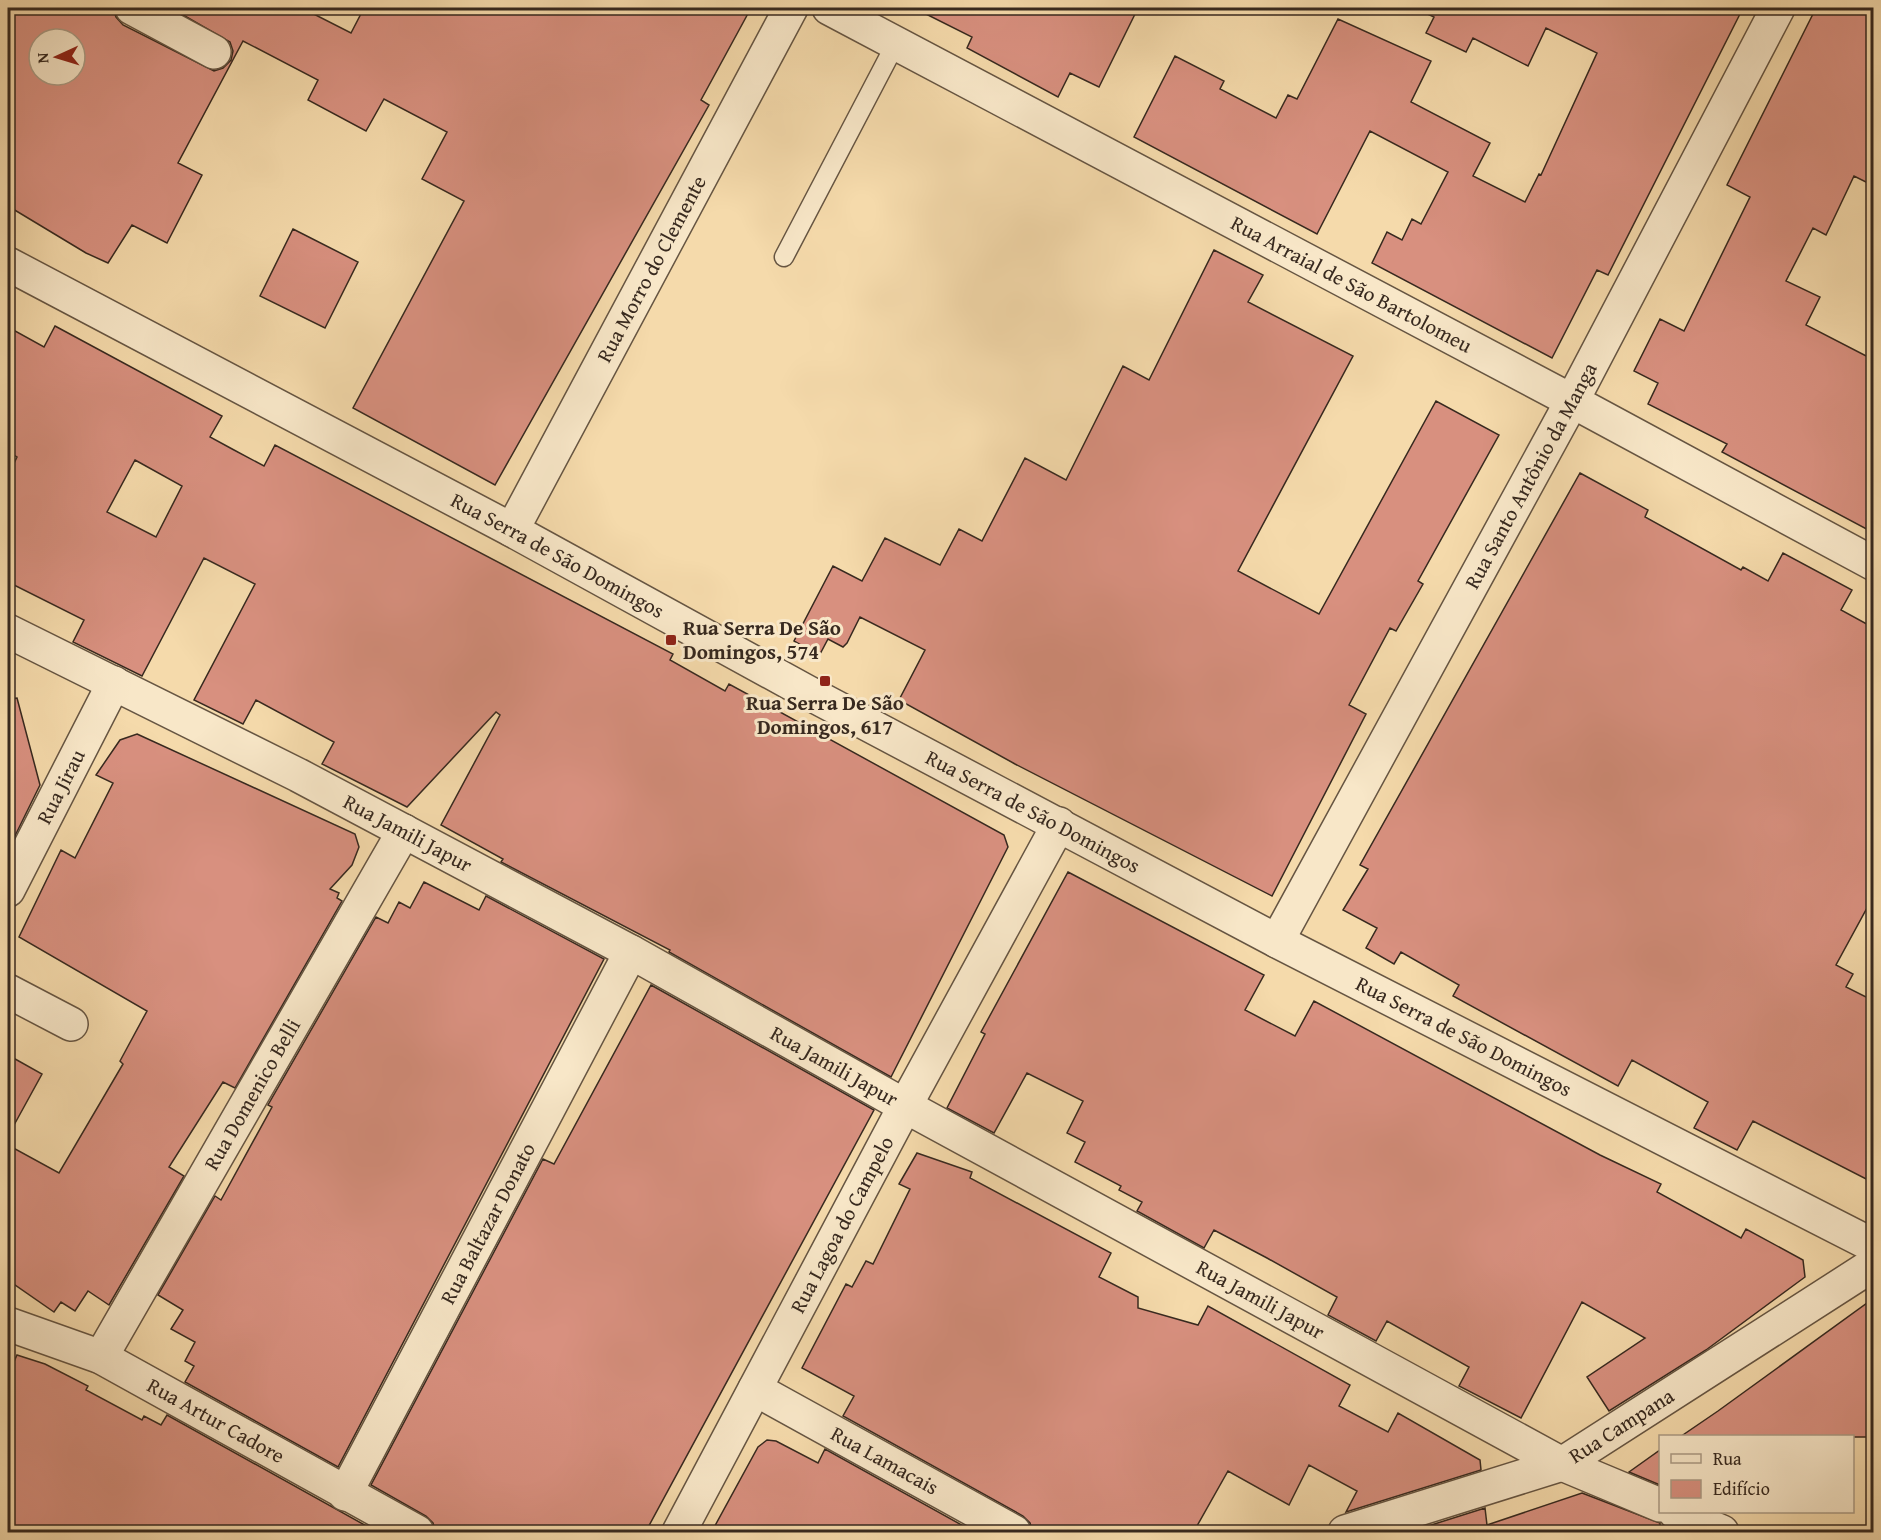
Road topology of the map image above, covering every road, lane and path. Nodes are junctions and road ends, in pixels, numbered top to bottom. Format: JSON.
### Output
{"nodes":[{"id":1,"x":132,"y":8,"type":"edge"},
{"id":2,"x":791,"y":8,"type":"edge"},
{"id":3,"x":830,"y":8,"type":"edge"},
{"id":4,"x":1778,"y":8,"type":"edge"},
{"id":5,"x":896,"y":43,"type":"junction"},
{"id":6,"x":214,"y":52,"type":"dead end"},
{"id":7,"x":784,"y":257,"type":"dead end"},
{"id":8,"x":8,"y":264,"type":"edge"},
{"id":9,"x":1572,"y":401,"type":"junction"},
{"id":10,"x":512,"y":530,"type":"junction"},
{"id":11,"x":1874,"y":564,"type":"edge"},
{"id":12,"x":8,"y":631,"type":"edge"},
{"id":13,"x":114,"y":683,"type":"junction"},
{"id":14,"x":1059,"y":824,"type":"junction"},
{"id":15,"x":404,"y":831,"type":"junction"},
{"id":16,"x":8,"y":890,"type":"edge"},
{"id":17,"x":1277,"y":941,"type":"junction"},
{"id":18,"x":631,"y":952,"type":"junction"},
{"id":19,"x":8,"y":991,"type":"edge"},
{"id":20,"x":71,"y":1024,"type":"dead end"},
{"id":21,"x":905,"y":1106,"type":"junction"},
{"id":22,"x":1874,"y":1246,"type":"edge"},
{"id":23,"x":1874,"y":1264,"type":"edge"},
{"id":24,"x":8,"y":1324,"type":"edge"},
{"id":25,"x":101,"y":1357,"type":"junction"},
{"id":26,"x":755,"y":1389,"type":"junction"},
{"id":27,"x":1562,"y":1464,"type":"junction"},
{"id":28,"x":345,"y":1494,"type":"junction"},
{"id":29,"x":1659,"y":1505,"type":"edge"},
{"id":30,"x":1677,"y":1513,"type":"edge"},
{"id":31,"x":417,"y":1533,"type":"edge"},
{"id":32,"x":679,"y":1533,"type":"edge"},
{"id":33,"x":1014,"y":1533,"type":"edge"},
{"id":34,"x":1344,"y":1533,"type":"edge"},
{"id":35,"x":1722,"y":1533,"type":"edge"}],
"edges":[{"from":1,"to":6,"type":"street"},
{"from":2,"to":10,"type":"street","name":"Rua Morro do Clemente"},
{"from":3,"to":5,"type":"street","name":"Rua Arraial de São Bartolomeu"},
{"from":4,"to":9,"type":"street","name":"Rua Santo Antônio da Manga"},
{"from":5,"to":7,"type":"lane"},
{"from":5,"to":9,"type":"street","name":"Rua Arraial de São Bartolomeu"},
{"from":8,"to":10,"type":"street","name":"Rua Serra de São Domingos"},
{"from":9,"to":11,"type":"street","name":"Rua Arraial de São Bartolomeu"},
{"from":9,"to":17,"type":"street","name":"Rua Santo Antônio da Manga"},
{"from":10,"to":14,"type":"street","name":"Rua Serra de São Domingos"},
{"from":12,"to":13,"type":"street","name":"Rua Jamili Japur"},
{"from":13,"to":15,"type":"street","name":"Rua Jamili Japur"},
{"from":13,"to":16,"type":"street","name":"Rua Jirau"},
{"from":14,"to":17,"type":"street","name":"Rua Serra de São Domingos"},
{"from":14,"to":21,"type":"street","name":"Rua Lagoa do Campelo"},
{"from":15,"to":18,"type":"street","name":"Rua Jamili Japur"},
{"from":15,"to":25,"type":"street","name":"Rua Domenico Belli"},
{"from":17,"to":22,"type":"street","name":"Rua Serra de São Domingos"},
{"from":18,"to":21,"type":"street","name":"Rua Jamili Japur"},
{"from":18,"to":28,"type":"street","name":"Rua Baltazar Donato"},
{"from":19,"to":20,"type":"street"},
{"from":21,"to":26,"type":"street","name":"Rua Lagoa do Campelo"},
{"from":21,"to":27,"type":"street","name":"Rua Jamili Japur"},
{"from":23,"to":27,"type":"street","name":"Rua Campana"},
{"from":24,"to":25,"type":"street","name":"Rua Artur Cadore"},
{"from":25,"to":28,"type":"street","name":"Rua Artur Cadore"},
{"from":26,"to":32,"type":"street","name":"Rua Lagoa do Campelo"},
{"from":26,"to":33,"type":"street","name":"Rua Lamacais"},
{"from":27,"to":29,"type":"street","name":"Rua Jamili Japur"},
{"from":27,"to":34,"type":"street","name":"Rua Campana"},
{"from":28,"to":31,"type":"street","name":"Rua Artur Cadore"},
{"from":30,"to":35,"type":"street"}]}
